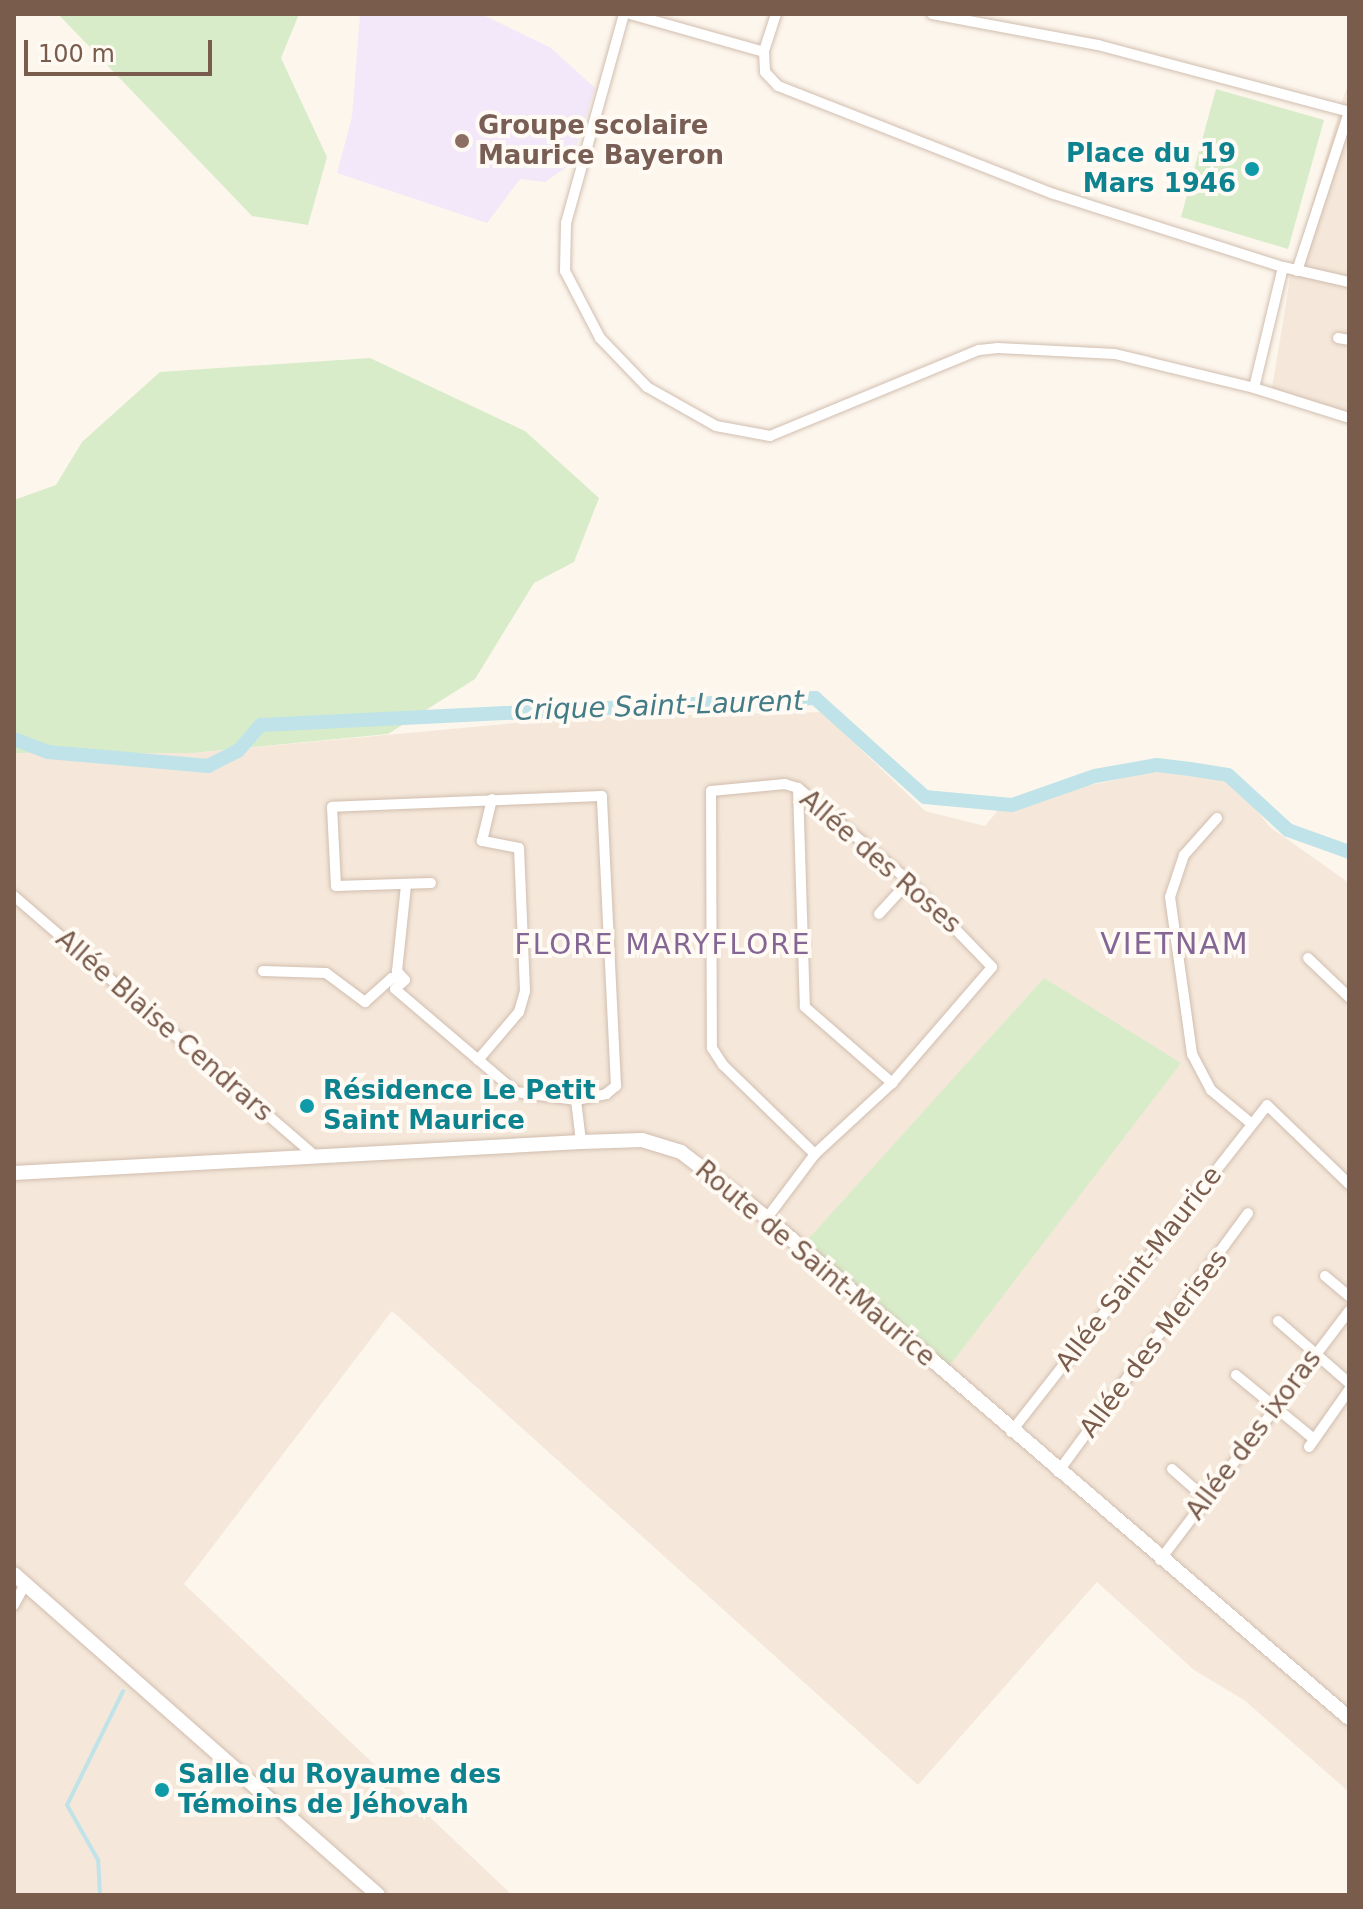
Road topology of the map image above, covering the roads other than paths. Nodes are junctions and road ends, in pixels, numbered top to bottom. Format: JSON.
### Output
{"nodes":[{"id":1,"x":624,"y":14,"type":"edge"},
{"id":2,"x":630,"y":14,"type":"edge"},
{"id":3,"x":776,"y":14,"type":"edge"},
{"id":4,"x":932,"y":14,"type":"edge"},
{"id":5,"x":764,"y":52,"type":"junction"},
{"id":6,"x":1349,"y":112,"type":"edge"},
{"id":7,"x":1283,"y":267,"type":"junction"},
{"id":8,"x":1297,"y":271,"type":"junction"},
{"id":9,"x":1349,"y":282,"type":"edge"},
{"id":10,"x":1254,"y":388,"type":"junction"},
{"id":11,"x":1349,"y":418,"type":"edge"},
{"id":12,"x":798,"y":788,"type":"junction"},
{"id":13,"x":492,"y":799,"type":"junction"},
{"id":14,"x":1217,"y":818,"type":"dead end"},
{"id":15,"x":909,"y":881,"type":"junction"},
{"id":16,"x":431,"y":883,"type":"dead end"},
{"id":17,"x":406,"y":885,"type":"junction"},
{"id":18,"x":14,"y":896,"type":"edge"},
{"id":19,"x":879,"y":914,"type":"dead end"},
{"id":20,"x":1308,"y":958,"type":"dead end"},
{"id":21,"x":263,"y":971,"type":"dead end"},
{"id":22,"x":405,"y":980,"type":"junction"},
{"id":23,"x":1349,"y":997,"type":"edge"},
{"id":24,"x":478,"y":1060,"type":"junction"},
{"id":25,"x":892,"y":1083,"type":"junction"},
{"id":26,"x":576,"y":1100,"type":"junction"},
{"id":27,"x":1252,"y":1124,"type":"junction"},
{"id":28,"x":581,"y":1142,"type":"junction"},
{"id":29,"x":815,"y":1154,"type":"junction"},
{"id":30,"x":314,"y":1155,"type":"junction"},
{"id":31,"x":14,"y":1173,"type":"edge"},
{"id":32,"x":1349,"y":1184,"type":"edge"},
{"id":33,"x":1248,"y":1213,"type":"dead end"},
{"id":34,"x":767,"y":1218,"type":"junction"},
{"id":35,"x":1325,"y":1276,"type":"dead end"},
{"id":36,"x":1349,"y":1296,"type":"edge"},
{"id":37,"x":1349,"y":1311,"type":"edge"},
{"id":38,"x":1278,"y":1321,"type":"dead end"},
{"id":39,"x":1315,"y":1355,"type":"junction"},
{"id":40,"x":1236,"y":1375,"type":"dead end"},
{"id":41,"x":1349,"y":1383,"type":"edge"},
{"id":42,"x":1349,"y":1390,"type":"edge"},
{"id":43,"x":1274,"y":1406,"type":"junction"},
{"id":44,"x":1011,"y":1432,"type":"junction"},
{"id":45,"x":1172,"y":1469,"type":"dead end"},
{"id":46,"x":1058,"y":1472,"type":"junction"},
{"id":47,"x":1206,"y":1499,"type":"junction"},
{"id":48,"x":1160,"y":1560,"type":"junction"},
{"id":49,"x":20,"y":1579,"type":"edge"},
{"id":50,"x":14,"y":1605,"type":"edge"},
{"id":51,"x":1349,"y":1718,"type":"edge"},
{"id":52,"x":378,"y":1895,"type":"edge"}],
"edges":[{"from":1,"to":10,"type":"street"},
{"from":2,"to":5,"type":"street"},
{"from":3,"to":5,"type":"street"},
{"from":4,"to":6,"type":"street"},
{"from":5,"to":7,"type":"street"},
{"from":6,"to":8,"type":"street"},
{"from":7,"to":8,"type":"street"},
{"from":7,"to":10,"type":"street"},
{"from":8,"to":9,"type":"street"},
{"from":10,"to":11,"type":"street"},
{"from":12,"to":15,"type":"street","name":"Allée des Roses"},
{"from":12,"to":25,"type":"street"},
{"from":12,"to":29,"type":"street","name":"Allée des Roses"},
{"from":13,"to":17,"type":"street"},
{"from":13,"to":24,"type":"street"},
{"from":13,"to":26,"type":"street"},
{"from":14,"to":27,"type":"street"},
{"from":15,"to":19,"type":"street"},
{"from":15,"to":25,"type":"street","name":"Allée des Roses"},
{"from":16,"to":17,"type":"street"},
{"from":17,"to":22,"type":"street"},
{"from":18,"to":30,"type":"street","name":"Allée Blaise Cendrars"},
{"from":20,"to":23,"type":"street"},
{"from":21,"to":22,"type":"street"},
{"from":22,"to":24,"type":"street"},
{"from":24,"to":26,"type":"street"},
{"from":25,"to":29,"type":"street","name":"Allée des Roses"},
{"from":26,"to":28,"type":"street"},
{"from":27,"to":32,"type":"street","name":"Allée Saint-Maurice"},
{"from":27,"to":44,"type":"street","name":"Allée Saint-Maurice"},
{"from":28,"to":30,"type":"street","name":"Route de Saint-Maurice"},
{"from":28,"to":34,"type":"street","name":"Route de Saint-Maurice"},
{"from":29,"to":34,"type":"street","name":"Allée des Roses"},
{"from":30,"to":31,"type":"street","name":"Route de Saint-Maurice"},
{"from":33,"to":46,"type":"street","name":"Allée des Merises"},
{"from":34,"to":44,"type":"street","name":"Route de Saint-Maurice"},
{"from":35,"to":36,"type":"street"},
{"from":37,"to":39,"type":"street","name":"Allée des ixoras"},
{"from":38,"to":39,"type":"street"},
{"from":39,"to":41,"type":"street"},
{"from":39,"to":43,"type":"street","name":"Allée des ixoras"},
{"from":40,"to":43,"type":"street"},
{"from":42,"to":43,"type":"street"},
{"from":43,"to":47,"type":"street","name":"Allée des ixoras"},
{"from":44,"to":46,"type":"street","name":"Route de Saint-Maurice"},
{"from":45,"to":47,"type":"street"},
{"from":46,"to":48,"type":"street","name":"Route de Saint-Maurice"},
{"from":47,"to":48,"type":"street","name":"Allée des ixoras"},
{"from":48,"to":51,"type":"street","name":"Route de Saint-Maurice"},
{"from":49,"to":50,"type":"street"},
{"from":49,"to":52,"type":"street"}]}
